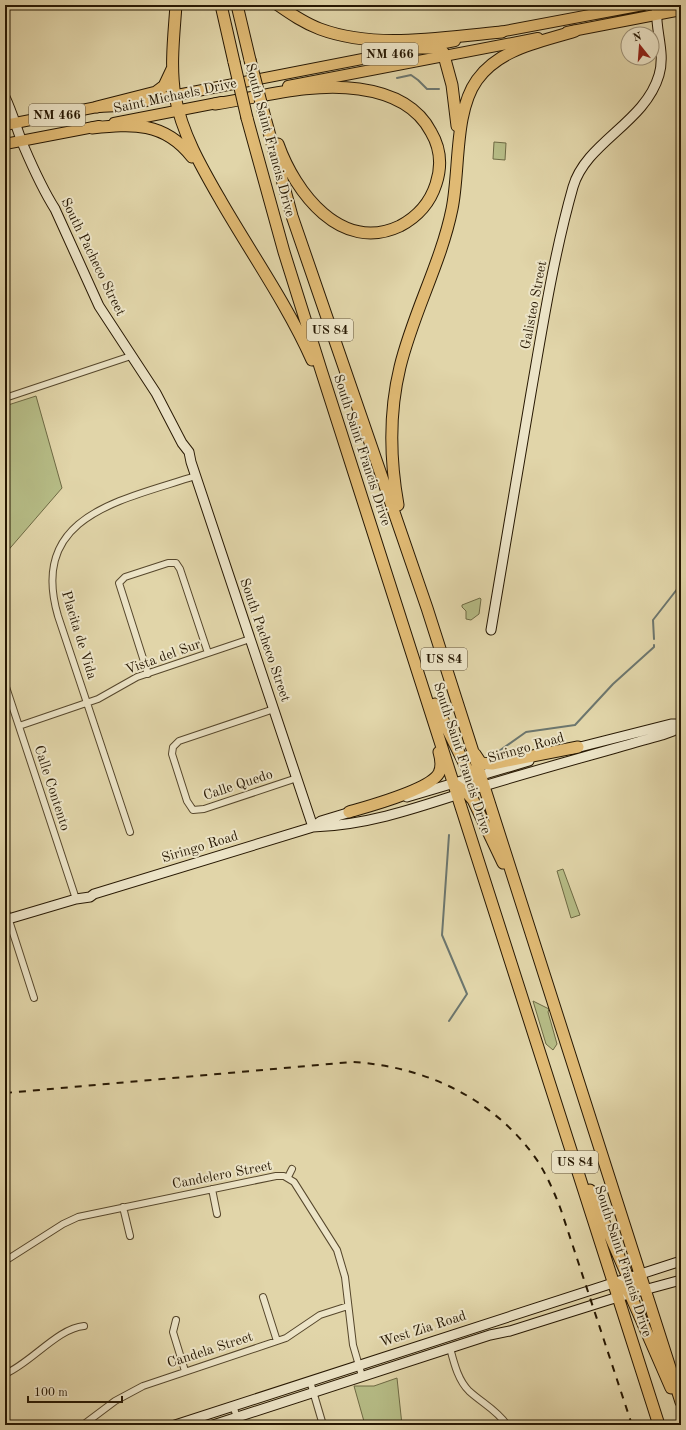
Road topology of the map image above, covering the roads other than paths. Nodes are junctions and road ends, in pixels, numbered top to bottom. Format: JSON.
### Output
{"nodes":[{"id":1,"x":176,"y":5,"type":"edge"},
{"id":2,"x":221,"y":5,"type":"edge"},
{"id":3,"x":237,"y":5,"type":"edge"},
{"id":4,"x":278,"y":5,"type":"edge"},
{"id":5,"x":643,"y":5,"type":"edge"},
{"id":6,"x":649,"y":5,"type":"edge"},
{"id":7,"x":656,"y":10,"type":"edge"},
{"id":8,"x":681,"y":10,"type":"edge"},
{"id":9,"x":575,"y":31,"type":"junction"},
{"id":10,"x":502,"y":32,"type":"junction"},
{"id":11,"x":419,"y":48,"type":"junction"},
{"id":12,"x":444,"y":56,"type":"junction"},
{"id":13,"x":172,"y":68,"type":"junction"},
{"id":14,"x":175,"y":95,"type":"junction"},
{"id":15,"x":5,"y":97,"type":"edge"},
{"id":16,"x":215,"y":104,"type":"junction"},
{"id":17,"x":97,"y":107,"type":"junction"},
{"id":18,"x":178,"y":111,"type":"junction"},
{"id":19,"x":266,"y":114,"type":"junction"},
{"id":20,"x":16,"y":122,"type":"junction"},
{"id":21,"x":5,"y":125,"type":"edge"},
{"id":22,"x":92,"y":128,"type":"junction"},
{"id":23,"x":22,"y":141,"type":"junction"},
{"id":24,"x":5,"y":144,"type":"edge"},
{"id":25,"x":459,"y":148,"type":"junction"},
{"id":26,"x":213,"y":187,"type":"junction"},
{"id":27,"x":131,"y":356,"type":"junction"},
{"id":28,"x":5,"y":398,"type":"edge"},
{"id":29,"x":336,"y":417,"type":"junction"},
{"id":30,"x":195,"y":476,"type":"junction"},
{"id":31,"x":405,"y":543,"type":"junction"},
{"id":32,"x":491,"y":630,"type":"dead end"},
{"id":33,"x":250,"y":639,"type":"junction"},
{"id":34,"x":411,"y":649,"type":"junction"},
{"id":35,"x":208,"y":653,"type":"junction"},
{"id":36,"x":148,"y":674,"type":"junction"},
{"id":37,"x":5,"y":684,"type":"edge"},
{"id":38,"x":87,"y":703,"type":"junction"},
{"id":39,"x":428,"y":703,"type":"junction"},
{"id":40,"x":274,"y":709,"type":"junction"},
{"id":41,"x":681,"y":725,"type":"edge"},
{"id":42,"x":19,"y":726,"type":"junction"},
{"id":43,"x":578,"y":748,"type":"junction"},
{"id":44,"x":473,"y":750,"type":"junction"},
{"id":45,"x":297,"y":778,"type":"junction"},
{"id":46,"x":479,"y":780,"type":"junction"},
{"id":47,"x":454,"y":784,"type":"junction"},
{"id":48,"x":462,"y":793,"type":"junction"},
{"id":49,"x":349,"y":812,"type":"junction"},
{"id":50,"x":313,"y":827,"type":"junction"},
{"id":51,"x":130,"y":832,"type":"dead end"},
{"id":52,"x":520,"y":898,"type":"junction"},
{"id":53,"x":76,"y":899,"type":"junction"},
{"id":54,"x":5,"y":908,"type":"edge"},
{"id":55,"x":7,"y":920,"type":"edge"},
{"id":56,"x":34,"y":998,"type":"dead end"},
{"id":57,"x":571,"y":1151,"type":"junction"},
{"id":58,"x":292,"y":1169,"type":"dead end"},
{"id":59,"x":288,"y":1177,"type":"junction"},
{"id":60,"x":212,"y":1189,"type":"junction"},
{"id":61,"x":123,"y":1207,"type":"junction"},
{"id":62,"x":217,"y":1214,"type":"dead end"},
{"id":63,"x":130,"y":1236,"type":"dead end"},
{"id":64,"x":5,"y":1261,"type":"edge"},
{"id":65,"x":681,"y":1261,"type":"edge"},
{"id":66,"x":640,"y":1273,"type":"junction"},
{"id":67,"x":629,"y":1277,"type":"junction"},
{"id":68,"x":681,"y":1279,"type":"edge"},
{"id":69,"x":613,"y":1282,"type":"junction"},
{"id":70,"x":645,"y":1290,"type":"junction"},
{"id":71,"x":630,"y":1294,"type":"junction"},
{"id":72,"x":263,"y":1297,"type":"dead end"},
{"id":73,"x":618,"y":1297,"type":"junction"},
{"id":74,"x":348,"y":1306,"type":"junction"},
{"id":75,"x":499,"y":1319,"type":"junction"},
{"id":76,"x":176,"y":1320,"type":"dead end"},
{"id":77,"x":84,"y":1326,"type":"dead end"},
{"id":78,"x":446,"y":1336,"type":"junction"},
{"id":79,"x":277,"y":1341,"type":"junction"},
{"id":80,"x":450,"y":1348,"type":"junction"},
{"id":81,"x":402,"y":1364,"type":"junction"},
{"id":82,"x":359,"y":1365,"type":"junction"},
{"id":83,"x":185,"y":1371,"type":"junction"},
{"id":84,"x":5,"y":1374,"type":"edge"},
{"id":85,"x":362,"y":1376,"type":"junction"},
{"id":86,"x":310,"y":1381,"type":"junction"},
{"id":87,"x":313,"y":1392,"type":"junction"},
{"id":88,"x":681,"y":1402,"type":"edge"},
{"id":89,"x":233,"y":1406,"type":"junction"},
{"id":90,"x":681,"y":1410,"type":"edge"},
{"id":91,"x":238,"y":1421,"type":"edge"},
{"id":92,"x":83,"y":1425,"type":"edge"},
{"id":93,"x":175,"y":1425,"type":"edge"},
{"id":94,"x":213,"y":1425,"type":"edge"},
{"id":95,"x":323,"y":1425,"type":"edge"},
{"id":96,"x":507,"y":1425,"type":"edge"},
{"id":97,"x":659,"y":1425,"type":"edge"}],
"edges":[{"from":1,"to":13,"type":"highway"},
{"from":2,"to":29,"type":"highway","name":"South Saint Francis Drive","number":"US 84","bridge":true},
{"from":3,"to":19,"type":"highway","name":"South Saint Francis Drive","number":"US 84","bridge":true},
{"from":4,"to":10,"type":"highway"},
{"from":5,"to":10,"type":"main road","name":"Saint Michaels Drive","number":"NM 466"},
{"from":6,"to":7,"type":"street","name":"Galisteo Street"},
{"from":7,"to":8,"type":"main road","name":"Saint Michaels Drive","number":"NM 466"},
{"from":7,"to":9,"type":"main road","name":"Saint Michaels Drive","number":"NM 466"},
{"from":7,"to":32,"type":"street","name":"Galisteo Street"},
{"from":9,"to":12,"type":"main road","name":"Saint Michaels Drive","number":"NM 466"},
{"from":9,"to":25,"type":"highway"},
{"from":10,"to":11,"type":"main road","name":"Saint Michaels Drive","number":"NM 466"},
{"from":11,"to":12,"type":"highway"},
{"from":11,"to":14,"type":"main road","name":"Saint Michaels Drive","number":"NM 466"},
{"from":12,"to":16,"type":"main road","name":"Saint Michaels Drive","number":"NM 466"},
{"from":12,"to":25,"type":"highway"},
{"from":13,"to":14,"type":"highway"},
{"from":13,"to":17,"type":"highway"},
{"from":14,"to":17,"type":"main road","name":"Saint Michaels Drive","number":"NM 466"},
{"from":14,"to":18,"type":"highway"},
{"from":15,"to":20,"type":"street","name":"South Pacheco Street"},
{"from":16,"to":18,"type":"main road","name":"Saint Michaels Drive","number":"NM 466"},
{"from":16,"to":19,"type":"highway"},
{"from":17,"to":20,"type":"main road","name":"Saint Michaels Drive","number":"NM 466"},
{"from":18,"to":22,"type":"main road","name":"Saint Michaels Drive","number":"NM 466"},
{"from":18,"to":26,"type":"highway"},
{"from":19,"to":31,"type":"highway","name":"South Saint Francis Drive","number":"US 84"},
{"from":20,"to":21,"type":"main road","name":"Saint Michaels Drive","number":"NM 466"},
{"from":20,"to":23,"type":"street","name":"South Pacheco Street"},
{"from":22,"to":23,"type":"main road","name":"Saint Michaels Drive","number":"NM 466"},
{"from":22,"to":26,"type":"highway"},
{"from":23,"to":24,"type":"main road","name":"Saint Michaels Drive","number":"NM 466"},
{"from":23,"to":27,"type":"street","name":"South Pacheco Street"},
{"from":25,"to":31,"type":"highway"},
{"from":26,"to":29,"type":"highway"},
{"from":27,"to":28,"type":"street"},
{"from":27,"to":30,"type":"street","name":"South Pacheco Street"},
{"from":29,"to":34,"type":"highway","name":"South Saint Francis Drive","number":"US 84"},
{"from":30,"to":33,"type":"street","name":"South Pacheco Street"},
{"from":30,"to":38,"type":"street","name":"Placita de Vida"},
{"from":31,"to":44,"type":"highway","name":"South Saint Francis Drive","number":"US 84"},
{"from":33,"to":35,"type":"street","name":"Vista del Sur"},
{"from":33,"to":40,"type":"street","name":"South Pacheco Street"},
{"from":34,"to":39,"type":"highway","name":"South Saint Francis Drive","number":"US 84"},
{"from":34,"to":46,"type":"highway"},
{"from":35,"to":36,"type":"street","name":"Vista del Sur"},
{"from":35,"to":36,"type":"street"},
{"from":36,"to":38,"type":"street","name":"Vista del Sur"},
{"from":37,"to":42,"type":"street","name":"Calle Contento"},
{"from":38,"to":42,"type":"street","name":"Vista del Sur"},
{"from":38,"to":51,"type":"street","name":"Placita de Vida"},
{"from":39,"to":47,"type":"highway","name":"South Saint Francis Drive","number":"US 84"},
{"from":39,"to":49,"type":"highway"},
{"from":40,"to":45,"type":"street","name":"South Pacheco Street"},
{"from":40,"to":45,"type":"street","name":"Calle Quedo"},
{"from":41,"to":43,"type":"street","name":"Siringo Road"},
{"from":41,"to":46,"type":"street","name":"Siringo Road"},
{"from":42,"to":53,"type":"street","name":"Calle Contento"},
{"from":43,"to":44,"type":"highway"},
{"from":43,"to":46,"type":"street","name":"Siringo Road"},
{"from":44,"to":46,"type":"highway","name":"South Saint Francis Drive","number":"US 84"},
{"from":45,"to":50,"type":"street","name":"South Pacheco Street"},
{"from":46,"to":47,"type":"street","name":"Siringo Road"},
{"from":46,"to":48,"type":"street","name":"Siringo Road"},
{"from":46,"to":52,"type":"highway","name":"South Saint Francis Drive","number":"US 84"},
{"from":47,"to":48,"type":"highway"},
{"from":47,"to":49,"type":"street","name":"Siringo Road"},
{"from":48,"to":50,"type":"street","name":"Siringo Road"},
{"from":48,"to":52,"type":"highway"},
{"from":48,"to":57,"type":"highway","name":"South Saint Francis Drive","number":"US 84"},
{"from":49,"to":50,"type":"street","name":"Siringo Road"},
{"from":50,"to":53,"type":"street","name":"Siringo Road"},
{"from":52,"to":66,"type":"highway","name":"South Saint Francis Drive","number":"US 84"},
{"from":53,"to":55,"type":"street","name":"Siringo Road"},
{"from":54,"to":55,"type":"street"},
{"from":55,"to":56,"type":"street"},
{"from":57,"to":67,"type":"highway"},
{"from":57,"to":69,"type":"highway","name":"South Saint Francis Drive","number":"US 84"},
{"from":58,"to":59,"type":"street"},
{"from":59,"to":60,"type":"street","name":"Candelero Street"},
{"from":59,"to":74,"type":"street","name":"Candelero Street"},
{"from":60,"to":61,"type":"street","name":"Candelero Street"},
{"from":60,"to":62,"type":"street"},
{"from":61,"to":63,"type":"street"},
{"from":61,"to":64,"type":"street","name":"Candelero Street"},
{"from":65,"to":66,"type":"street","name":"West Zia Road"},
{"from":66,"to":67,"type":"street","name":"West Zia Road"},
{"from":66,"to":70,"type":"highway","name":"South Saint Francis Drive","number":"US 84"},
{"from":67,"to":69,"type":"street","name":"West Zia Road"},
{"from":67,"to":70,"type":"highway"},
{"from":68,"to":70,"type":"street","name":"West Zia Road"},
{"from":69,"to":71,"type":"highway"},
{"from":69,"to":73,"type":"highway","name":"South Saint Francis Drive","number":"US 84"},
{"from":69,"to":75,"type":"street","name":"West Zia Road"},
{"from":70,"to":71,"type":"street","name":"West Zia Road"},
{"from":70,"to":88,"type":"highway","name":"South Saint Francis Drive","number":"US 84"},
{"from":71,"to":73,"type":"street","name":"West Zia Road"},
{"from":71,"to":90,"type":"highway"},
{"from":72,"to":79,"type":"street"},
{"from":73,"to":80,"type":"street","name":"West Zia Road"},
{"from":73,"to":97,"type":"highway","name":"South Saint Francis Drive","number":"US 84"},
{"from":74,"to":79,"type":"street","name":"Candela Street"},
{"from":74,"to":82,"type":"street","name":"Candelero Street"},
{"from":75,"to":78,"type":"street","name":"West Zia Road"},
{"from":75,"to":80,"type":"street"},
{"from":76,"to":83,"type":"street"},
{"from":77,"to":84,"type":"street"},
{"from":78,"to":81,"type":"street"},
{"from":78,"to":82,"type":"street","name":"West Zia Road"},
{"from":79,"to":83,"type":"street","name":"Candela Street"},
{"from":80,"to":81,"type":"street","name":"West Zia Road"},
{"from":80,"to":96,"type":"street"},
{"from":81,"to":85,"type":"street","name":"West Zia Road"},
{"from":82,"to":85,"type":"street","name":"Candelero Street"},
{"from":82,"to":86,"type":"street","name":"West Zia Road"},
{"from":83,"to":92,"type":"street","name":"Candela Street"},
{"from":85,"to":87,"type":"street","name":"West Zia Road"},
{"from":86,"to":87,"type":"street"},
{"from":86,"to":89,"type":"street","name":"West Zia Road"},
{"from":87,"to":91,"type":"street","name":"West Zia Road"},
{"from":87,"to":95,"type":"street"},
{"from":89,"to":91,"type":"street"},
{"from":89,"to":93,"type":"street","name":"West Zia Road"},
{"from":91,"to":94,"type":"street","name":"West Zia Road"}]}
